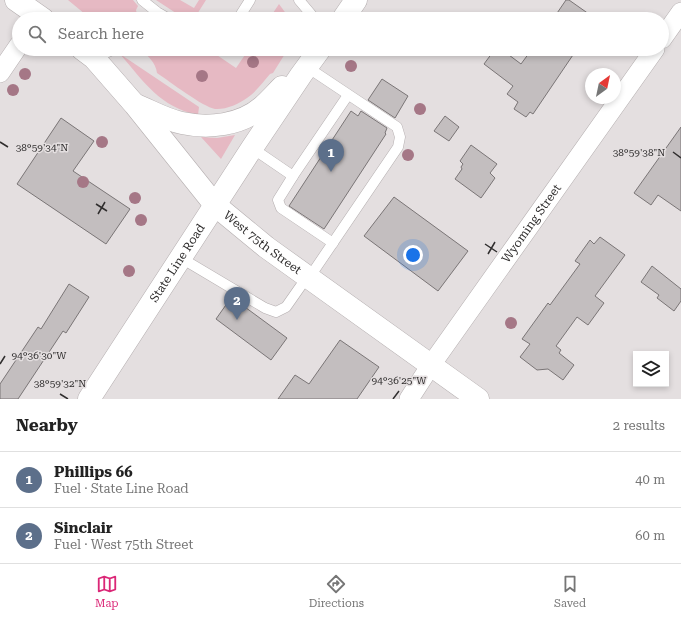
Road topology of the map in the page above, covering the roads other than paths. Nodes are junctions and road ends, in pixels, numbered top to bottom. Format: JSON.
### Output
{"nodes":[{"id":1,"x":16,"y":0,"type":"edge"},
{"id":2,"x":142,"y":0,"type":"edge"},
{"id":3,"x":250,"y":0,"type":"edge"},
{"id":4,"x":299,"y":0,"type":"edge"},
{"id":5,"x":356,"y":0,"type":"edge"},
{"id":6,"x":31,"y":12,"type":"edge"},
{"id":7,"x":152,"y":12,"type":"edge"},
{"id":8,"x":242,"y":12,"type":"edge"},
{"id":9,"x":308,"y":12,"type":"edge"},
{"id":10,"x":348,"y":12,"type":"edge"},
{"id":11,"x":681,"y":12,"type":"edge"},
{"id":12,"x":669,"y":29,"type":"edge"},
{"id":13,"x":12,"y":55,"type":"edge"},
{"id":14,"x":90,"y":56,"type":"edge"},
{"id":15,"x":315,"y":56,"type":"edge"},
{"id":16,"x":650,"y":56,"type":"edge"},
{"id":17,"x":304,"y":71,"type":"junction"},
{"id":18,"x":0,"y":73,"type":"edge"},
{"id":19,"x":348,"y":95,"type":"junction"},
{"id":20,"x":135,"y":105,"type":"junction"},
{"id":21,"x":252,"y":148,"type":"junction"},
{"id":22,"x":293,"y":176,"type":"junction"},
{"id":23,"x":215,"y":205,"type":"junction"},
{"id":24,"x":333,"y":243,"type":"junction"},
{"id":25,"x":181,"y":258,"type":"junction"},
{"id":26,"x":308,"y":277,"type":"junction"},
{"id":27,"x":431,"y":365,"type":"junction"},
{"id":28,"x":89,"y":399,"type":"edge"},
{"id":29,"x":409,"y":399,"type":"edge"},
{"id":30,"x":478,"y":399,"type":"edge"}],
"edges":[{"from":1,"to":6,"type":"main road"},
{"from":2,"to":7,"type":"lane"},
{"from":3,"to":8,"type":"lane"},
{"from":4,"to":9,"type":"lane"},
{"from":5,"to":10,"type":"main road"},
{"from":11,"to":12,"type":"street"},
{"from":13,"to":18,"type":"street"},
{"from":14,"to":20,"type":"main road","name":"West 75th Street"},
{"from":15,"to":17,"type":"main road","name":"State Line Road"},
{"from":16,"to":27,"type":"street","name":"Wyoming Street"},
{"from":17,"to":19,"type":"lane"},
{"from":17,"to":20,"type":"main road"},
{"from":17,"to":21,"type":"main road","name":"State Line Road"},
{"from":19,"to":22,"type":"lane"},
{"from":19,"to":24,"type":"lane"},
{"from":20,"to":23,"type":"main road","name":"West 75th Street"},
{"from":21,"to":22,"type":"lane"},
{"from":21,"to":23,"type":"main road","name":"State Line Road"},
{"from":22,"to":24,"type":"lane"},
{"from":23,"to":25,"type":"main road","name":"State Line Road"},
{"from":23,"to":26,"type":"main road","name":"West 75th Street"},
{"from":24,"to":26,"type":"lane"},
{"from":25,"to":26,"type":"lane"},
{"from":25,"to":28,"type":"main road","name":"State Line Road"},
{"from":26,"to":27,"type":"main road","name":"West 75th Street"},
{"from":27,"to":29,"type":"street","name":"Wyoming Street"},
{"from":27,"to":30,"type":"main road","name":"West 75th Street"}]}
